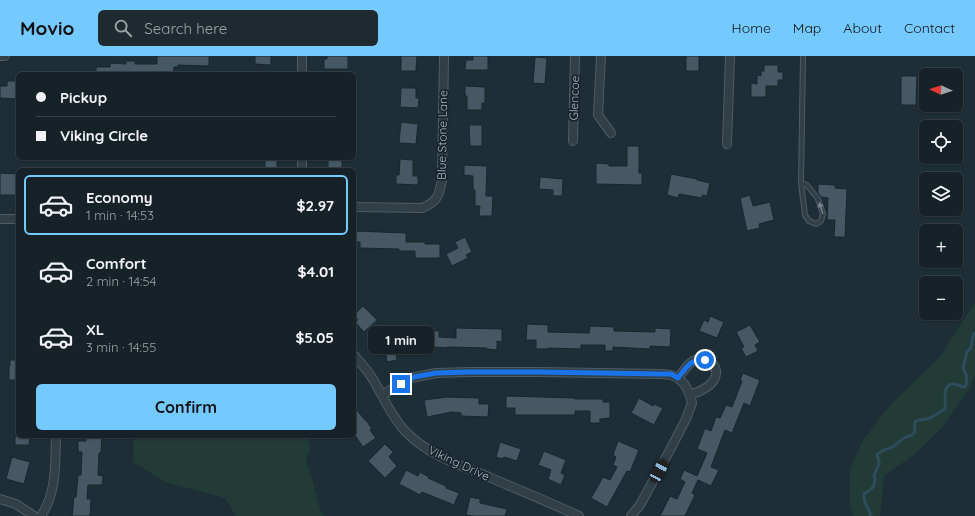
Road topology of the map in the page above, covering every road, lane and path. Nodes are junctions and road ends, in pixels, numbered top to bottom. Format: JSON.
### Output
{"nodes":[{"id":1,"x":0,"y":56,"type":"edge"},
{"id":2,"x":5,"y":56,"type":"edge"},
{"id":3,"x":302,"y":56,"type":"edge"},
{"id":4,"x":444,"y":56,"type":"edge"},
{"id":5,"x":575,"y":56,"type":"edge"},
{"id":6,"x":601,"y":56,"type":"edge"},
{"id":7,"x":730,"y":56,"type":"edge"},
{"id":8,"x":803,"y":56,"type":"edge"},
{"id":9,"x":302,"y":72,"type":"edge"},
{"id":10,"x":611,"y":133,"type":"dead end"},
{"id":11,"x":573,"y":141,"type":"dead end"},
{"id":12,"x":727,"y":144,"type":"dead end"},
{"id":13,"x":801,"y":183,"type":"junction"},
{"id":14,"x":356,"y":208,"type":"edge"},
{"id":15,"x":0,"y":219,"type":"edge"},
{"id":16,"x":16,"y":219,"type":"edge"},
{"id":17,"x":356,"y":357,"type":"edge"},
{"id":18,"x":678,"y":378,"type":"junction"},
{"id":19,"x":382,"y":395,"type":"junction"},
{"id":20,"x":690,"y":395,"type":"junction"},
{"id":21,"x":56,"y":438,"type":"edge"},
{"id":22,"x":0,"y":499,"type":"edge"},
{"id":23,"x":34,"y":516,"type":"edge"},
{"id":24,"x":41,"y":516,"type":"edge"},
{"id":25,"x":579,"y":516,"type":"edge"},
{"id":26,"x":631,"y":516,"type":"edge"}],
"edges":[{"from":1,"to":2,"type":"street"},
{"from":3,"to":9,"type":"street"},
{"from":4,"to":14,"type":"street","name":"Blue Stone Lane"},
{"from":5,"to":11,"type":"street","name":"Glencoe"},
{"from":6,"to":10,"type":"street"},
{"from":7,"to":12,"type":"street"},
{"from":8,"to":13,"type":"lane"},
{"from":13,"to":13,"type":"lane","one_way":true},
{"from":15,"to":16,"type":"street"},
{"from":17,"to":19,"type":"street","name":"Viking Drive"},
{"from":18,"to":19,"type":"street"},
{"from":18,"to":20,"type":"street"},
{"from":18,"to":20,"type":"street"},
{"from":19,"to":25,"type":"street","name":"Viking Drive"},
{"from":20,"to":26,"type":"street"},
{"from":21,"to":24,"type":"street"},
{"from":22,"to":23,"type":"street"}]}
